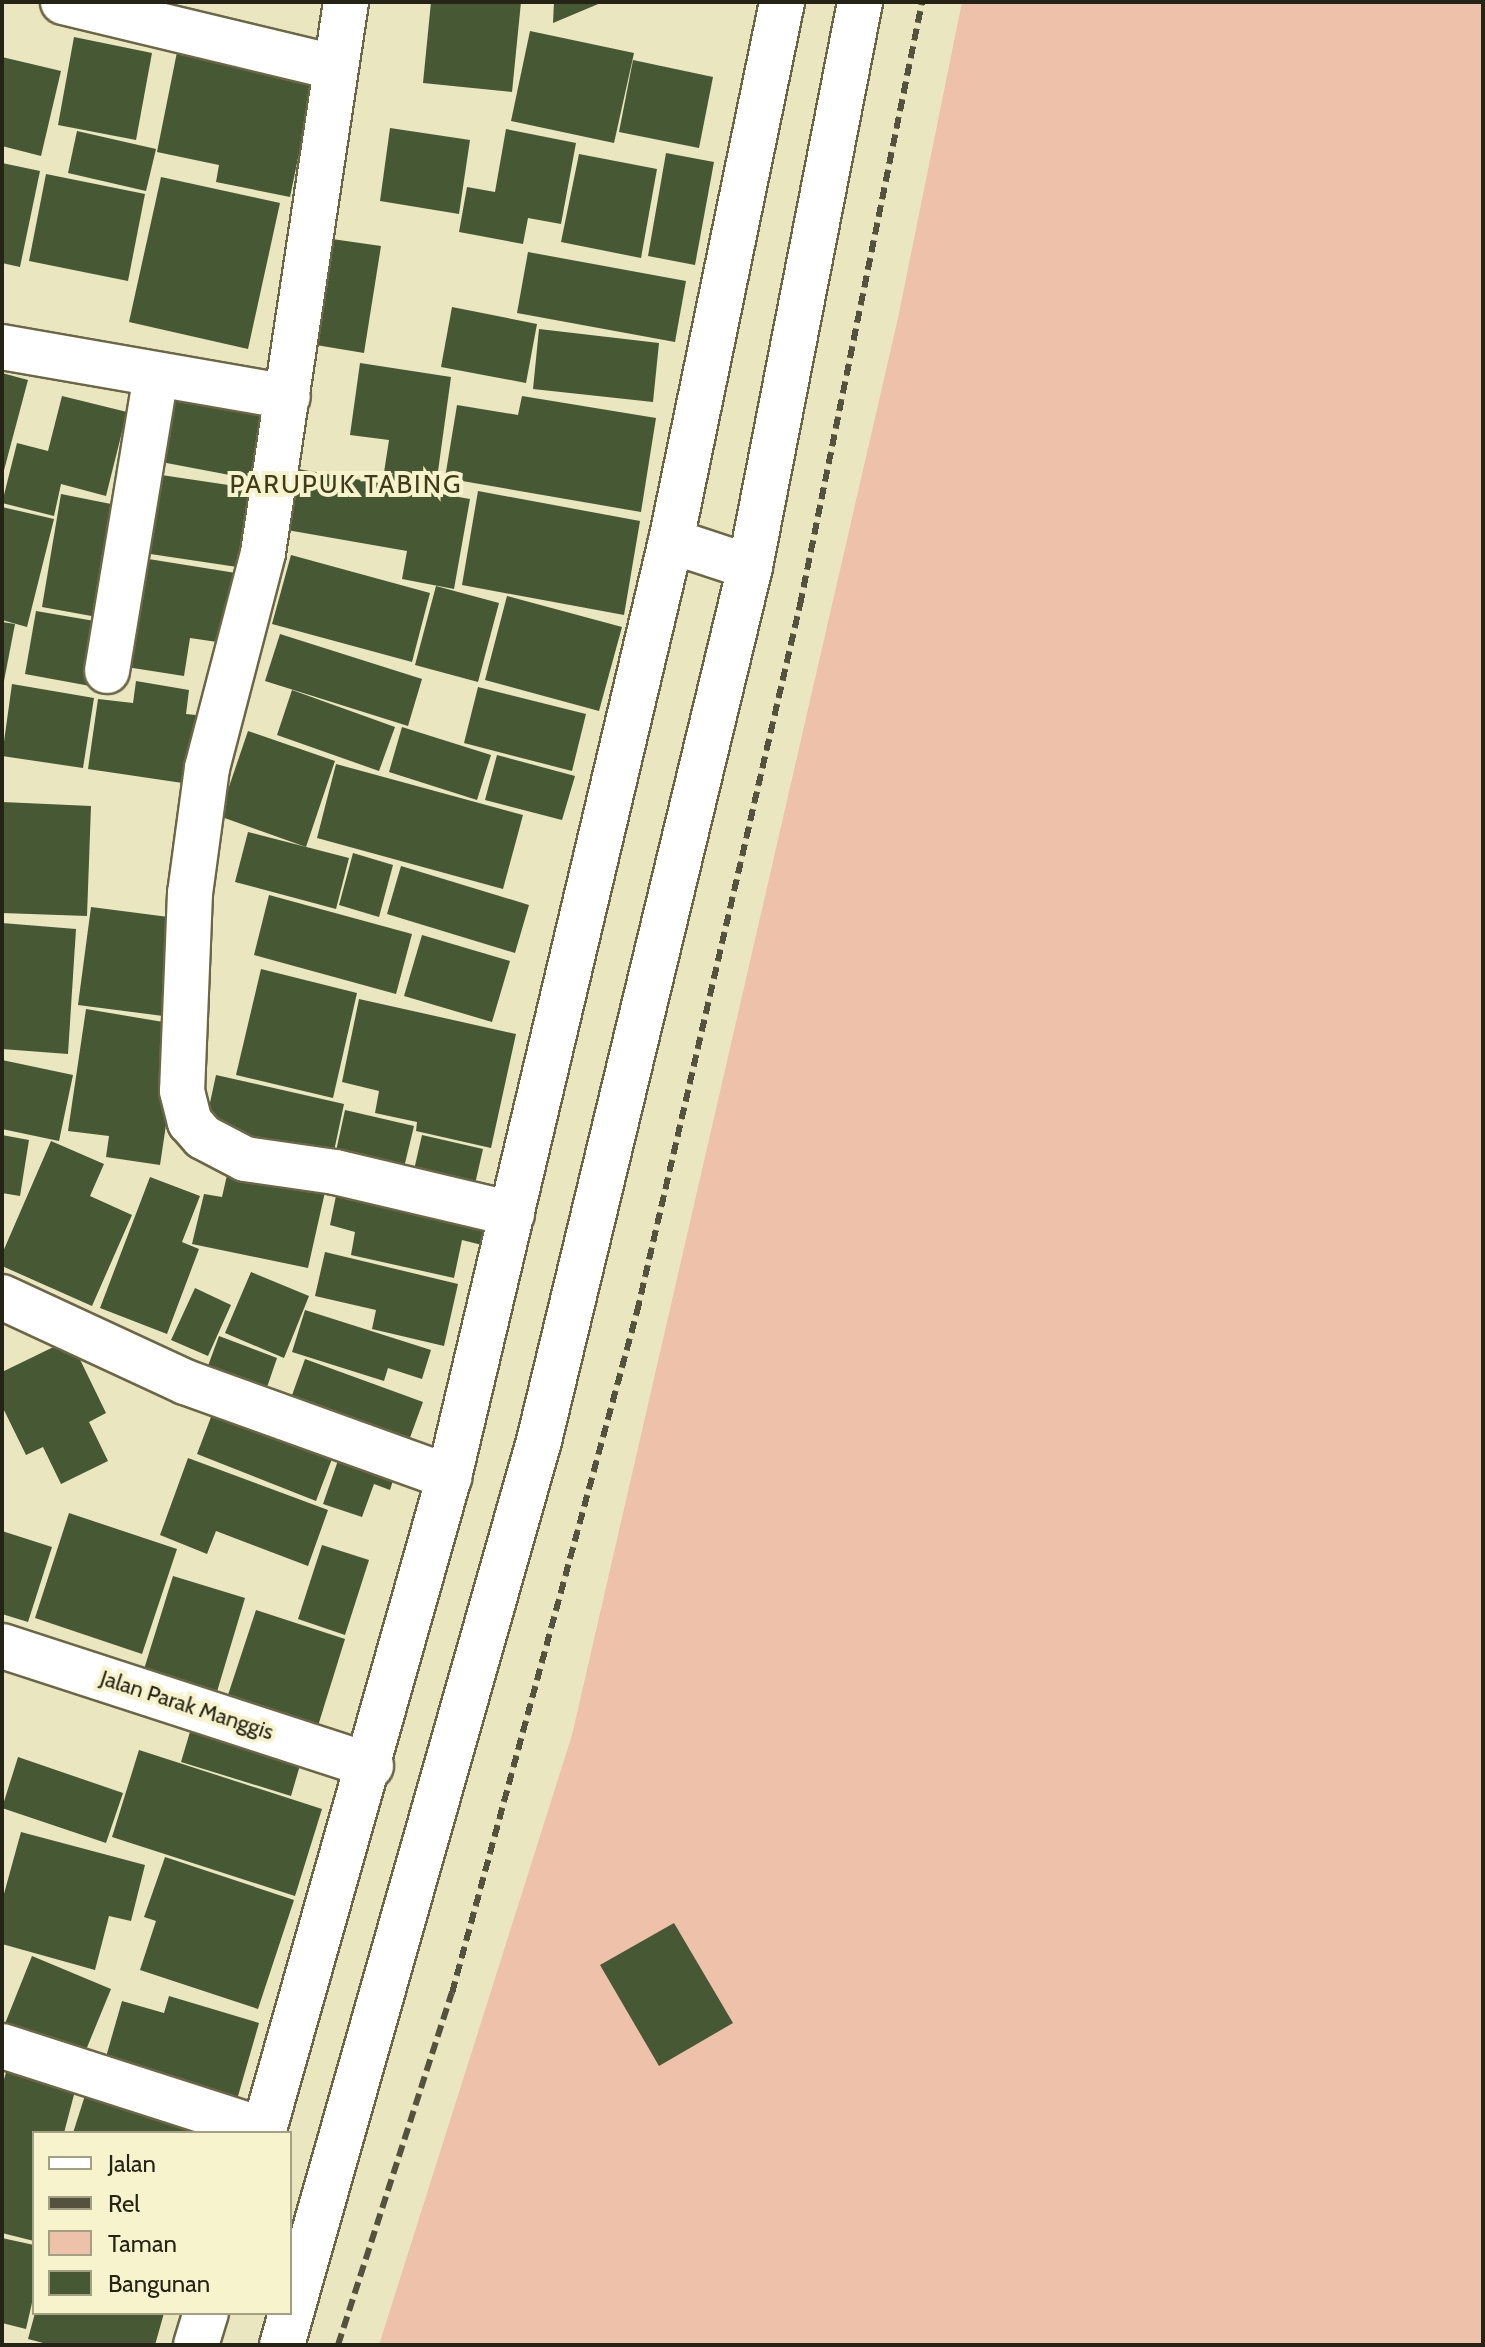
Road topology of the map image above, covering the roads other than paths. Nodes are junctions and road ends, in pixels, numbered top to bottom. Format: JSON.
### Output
{"nodes":[{"id":1,"x":63,"y":2,"type":"edge"},
{"id":2,"x":346,"y":2,"type":"edge"},
{"id":3,"x":782,"y":2,"type":"edge"},
{"id":4,"x":860,"y":2,"type":"edge"},
{"id":5,"x":334,"y":67,"type":"junction"},
{"id":6,"x":2,"y":347,"type":"edge"},
{"id":7,"x":156,"y":375,"type":"junction"},
{"id":8,"x":288,"y":397,"type":"junction"},
{"id":9,"x":671,"y":541,"type":"junction"},
{"id":10,"x":750,"y":567,"type":"junction"},
{"id":11,"x":107,"y":671,"type":"dead end"},
{"id":12,"x":512,"y":1214,"type":"junction"},
{"id":13,"x":2,"y":1297,"type":"edge"},
{"id":14,"x":449,"y":1477,"type":"junction"},
{"id":15,"x":2,"y":1646,"type":"edge"},
{"id":16,"x":371,"y":1766,"type":"junction"},
{"id":17,"x":2,"y":2046,"type":"edge"},
{"id":18,"x":263,"y":2131,"type":"edge"},
{"id":19,"x":302,"y":2241,"type":"edge"},
{"id":20,"x":292,"y":2293,"type":"edge"},
{"id":21,"x":205,"y":2315,"type":"edge"},
{"id":22,"x":288,"y":2315,"type":"edge"},
{"id":23,"x":196,"y":2345,"type":"edge"},
{"id":24,"x":282,"y":2345,"type":"edge"}],
"edges":[{"from":1,"to":5,"type":"main road"},
{"from":2,"to":5,"type":"main road"},
{"from":3,"to":9,"type":"main road"},
{"from":4,"to":10,"type":"main road"},
{"from":5,"to":8,"type":"main road"},
{"from":6,"to":7,"type":"main road"},
{"from":7,"to":8,"type":"main road"},
{"from":7,"to":11,"type":"main road"},
{"from":8,"to":12,"type":"main road"},
{"from":9,"to":10,"type":"main road"},
{"from":9,"to":12,"type":"main road"},
{"from":10,"to":19,"type":"main road"},
{"from":12,"to":14,"type":"main road"},
{"from":13,"to":14,"type":"main road"},
{"from":14,"to":16,"type":"main road"},
{"from":15,"to":16,"type":"main road","name":"Jalan Parak Manggis"},
{"from":16,"to":18,"type":"main road"},
{"from":17,"to":18,"type":"main road"},
{"from":19,"to":20,"type":"main road"},
{"from":21,"to":23,"type":"main road"},
{"from":22,"to":24,"type":"main road"}]}
